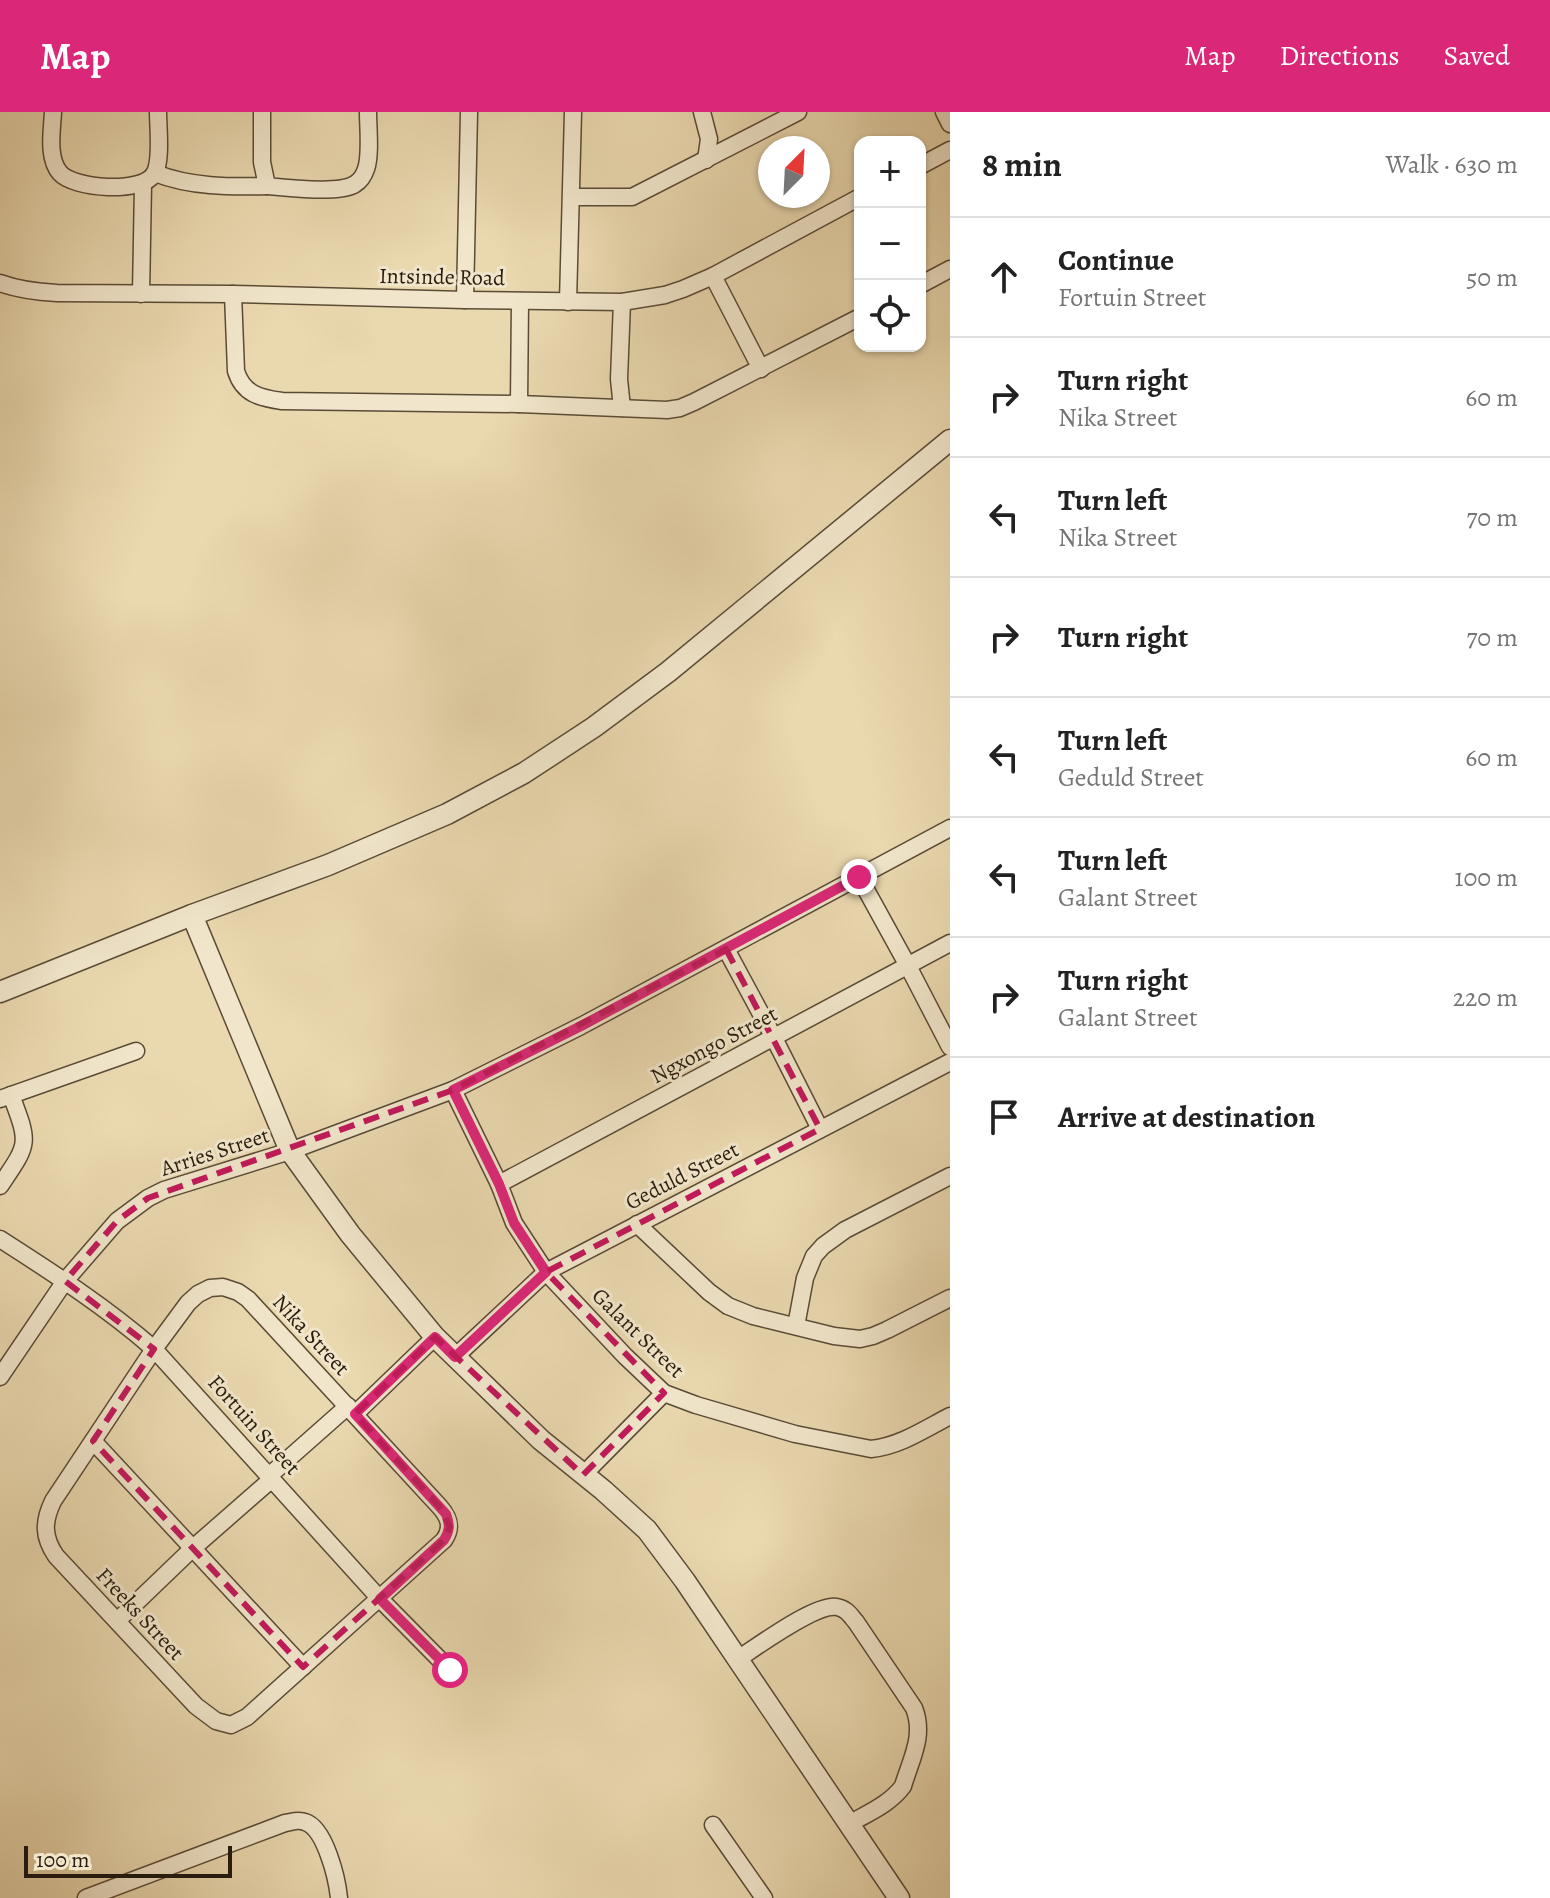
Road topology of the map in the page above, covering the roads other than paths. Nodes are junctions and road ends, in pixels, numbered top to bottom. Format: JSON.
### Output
{"nodes":[{"id":1,"x":53,"y":112,"type":"edge"},
{"id":2,"x":158,"y":112,"type":"edge"},
{"id":3,"x":262,"y":112,"type":"edge"},
{"id":4,"x":368,"y":112,"type":"edge"},
{"id":5,"x":469,"y":112,"type":"edge"},
{"id":6,"x":573,"y":112,"type":"edge"},
{"id":7,"x":702,"y":112,"type":"edge"},
{"id":8,"x":798,"y":112,"type":"edge"},
{"id":9,"x":944,"y":112,"type":"edge"},
{"id":10,"x":950,"y":124,"type":"edge"},
{"id":11,"x":950,"y":150,"type":"edge"},
{"id":12,"x":706,"y":160,"type":"junction"},
{"id":13,"x":926,"y":163,"type":"edge"},
{"id":14,"x":149,"y":179,"type":"junction"},
{"id":15,"x":267,"y":186,"type":"junction"},
{"id":16,"x":572,"y":197,"type":"junction"},
{"id":17,"x":854,"y":200,"type":"edge"},
{"id":18,"x":950,"y":269,"type":"edge"},
{"id":19,"x":713,"y":276,"type":"junction"},
{"id":20,"x":926,"y":282,"type":"edge"},
{"id":21,"x":0,"y":283,"type":"edge"},
{"id":22,"x":141,"y":294,"type":"junction"},
{"id":23,"x":233,"y":294,"type":"junction"},
{"id":24,"x":465,"y":300,"type":"junction"},
{"id":25,"x":520,"y":301,"type":"junction"},
{"id":26,"x":568,"y":302,"type":"junction"},
{"id":27,"x":622,"y":302,"type":"junction"},
{"id":28,"x":854,"y":320,"type":"edge"},
{"id":29,"x":761,"y":369,"type":"junction"},
{"id":30,"x":519,"y":404,"type":"junction"},
{"id":31,"x":622,"y":408,"type":"junction"},
{"id":32,"x":950,"y":440,"type":"edge"},
{"id":33,"x":950,"y":828,"type":"edge"},
{"id":34,"x":859,"y":877,"type":"junction"},
{"id":35,"x":192,"y":915,"type":"junction"},
{"id":36,"x":950,"y":943,"type":"edge"},
{"id":37,"x":726,"y":949,"type":"junction"},
{"id":38,"x":908,"y":966,"type":"junction"},
{"id":39,"x":0,"y":992,"type":"edge"},
{"id":40,"x":774,"y":1038,"type":"junction"},
{"id":41,"x":950,"y":1047,"type":"edge"},
{"id":42,"x":136,"y":1051,"type":"dead end"},
{"id":43,"x":950,"y":1062,"type":"edge"},
{"id":44,"x":453,"y":1090,"type":"junction"},
{"id":45,"x":5,"y":1097,"type":"edge"},
{"id":46,"x":820,"y":1129,"type":"junction"},
{"id":47,"x":290,"y":1151,"type":"junction"},
{"id":48,"x":950,"y":1176,"type":"edge"},
{"id":49,"x":499,"y":1184,"type":"junction"},
{"id":50,"x":0,"y":1186,"type":"edge"},
{"id":51,"x":637,"y":1224,"type":"junction"},
{"id":52,"x":0,"y":1239,"type":"edge"},
{"id":53,"x":546,"y":1272,"type":"junction"},
{"id":54,"x":65,"y":1281,"type":"junction"},
{"id":55,"x":950,"y":1298,"type":"edge"},
{"id":56,"x":796,"y":1326,"type":"junction"},
{"id":57,"x":435,"y":1337,"type":"junction"},
{"id":58,"x":154,"y":1349,"type":"junction"},
{"id":59,"x":455,"y":1357,"type":"junction"},
{"id":60,"x":0,"y":1377,"type":"edge"},
{"id":61,"x":664,"y":1393,"type":"junction"},
{"id":62,"x":351,"y":1410,"type":"junction"},
{"id":63,"x":950,"y":1416,"type":"edge"},
{"id":64,"x":93,"y":1441,"type":"junction"},
{"id":65,"x":583,"y":1475,"type":"junction"},
{"id":66,"x":271,"y":1477,"type":"junction"},
{"id":67,"x":193,"y":1548,"type":"junction"},
{"id":68,"x":380,"y":1599,"type":"junction"},
{"id":69,"x":117,"y":1621,"type":"junction"},
{"id":70,"x":738,"y":1659,"type":"junction"},
{"id":71,"x":303,"y":1667,"type":"junction"},
{"id":72,"x":450,"y":1670,"type":"dead end"},
{"id":73,"x":849,"y":1824,"type":"junction"},
{"id":74,"x":713,"y":1825,"type":"dead end"},
{"id":75,"x":895,"y":1896,"type":"edge"},
{"id":76,"x":86,"y":1898,"type":"edge"},
{"id":77,"x":339,"y":1898,"type":"edge"},
{"id":78,"x":764,"y":1898,"type":"edge"}],
"edges":[{"from":1,"to":14,"type":"street"},
{"from":2,"to":14,"type":"street"},
{"from":3,"to":15,"type":"street"},
{"from":4,"to":15,"type":"street"},
{"from":5,"to":24,"type":"street"},
{"from":6,"to":16,"type":"street"},
{"from":7,"to":12,"type":"street"},
{"from":8,"to":12,"type":"street"},
{"from":9,"to":10,"type":"street"},
{"from":11,"to":13,"type":"street"},
{"from":12,"to":16,"type":"street"},
{"from":14,"to":15,"type":"street"},
{"from":14,"to":22,"type":"street"},
{"from":16,"to":26,"type":"street"},
{"from":17,"to":19,"type":"street","name":"Intsinde Road"},
{"from":18,"to":20,"type":"street"},
{"from":19,"to":27,"type":"street","name":"Intsinde Road"},
{"from":19,"to":29,"type":"street"},
{"from":21,"to":22,"type":"street","name":"Intsinde Road"},
{"from":22,"to":23,"type":"street","name":"Intsinde Road"},
{"from":23,"to":24,"type":"street","name":"Intsinde Road"},
{"from":23,"to":30,"type":"street"},
{"from":24,"to":25,"type":"street","name":"Intsinde Road"},
{"from":25,"to":26,"type":"street","name":"Intsinde Road"},
{"from":25,"to":30,"type":"street"},
{"from":26,"to":27,"type":"street","name":"Intsinde Road"},
{"from":27,"to":31,"type":"street"},
{"from":28,"to":29,"type":"street"},
{"from":29,"to":31,"type":"street"},
{"from":30,"to":31,"type":"street"},
{"from":32,"to":35,"type":"street"},
{"from":33,"to":34,"type":"street"},
{"from":34,"to":37,"type":"street"},
{"from":34,"to":38,"type":"street"},
{"from":35,"to":39,"type":"street"},
{"from":35,"to":47,"type":"street"},
{"from":36,"to":38,"type":"street","name":"Ngxongo Street"},
{"from":37,"to":40,"type":"street"},
{"from":37,"to":44,"type":"street"},
{"from":38,"to":40,"type":"street","name":"Ngxongo Street"},
{"from":38,"to":41,"type":"street"},
{"from":40,"to":46,"type":"street"},
{"from":40,"to":49,"type":"street","name":"Ngxongo Street"},
{"from":42,"to":45,"type":"street"},
{"from":43,"to":46,"type":"street","name":"Geduld Street"},
{"from":44,"to":47,"type":"street"},
{"from":44,"to":49,"type":"street","name":"Galant Street"},
{"from":45,"to":50,"type":"street"},
{"from":46,"to":51,"type":"street","name":"Geduld Street"},
{"from":47,"to":54,"type":"street","name":"Arries Street"},
{"from":47,"to":57,"type":"street"},
{"from":48,"to":56,"type":"street"},
{"from":49,"to":53,"type":"street","name":"Galant Street"},
{"from":51,"to":53,"type":"street","name":"Geduld Street"},
{"from":51,"to":56,"type":"street"},
{"from":52,"to":54,"type":"street","name":"Fortuin Street"},
{"from":53,"to":59,"type":"street","name":"Geduld Street"},
{"from":53,"to":61,"type":"street","name":"Galant Street"},
{"from":54,"to":58,"type":"street","name":"Fortuin Street"},
{"from":54,"to":60,"type":"street","name":"Arries Street"},
{"from":55,"to":56,"type":"street"},
{"from":57,"to":59,"type":"street"},
{"from":57,"to":62,"type":"street"},
{"from":58,"to":62,"type":"street","name":"Nika Street"},
{"from":58,"to":64,"type":"street","name":"Freeks Street"},
{"from":58,"to":66,"type":"street","name":"Fortuin Street"},
{"from":59,"to":65,"type":"street"},
{"from":61,"to":63,"type":"street","name":"Galant Street"},
{"from":61,"to":65,"type":"street"},
{"from":62,"to":66,"type":"street"},
{"from":62,"to":68,"type":"street","name":"Nika Street"},
{"from":64,"to":67,"type":"street"},
{"from":64,"to":69,"type":"street","name":"Freeks Street"},
{"from":65,"to":70,"type":"street"},
{"from":66,"to":67,"type":"street"},
{"from":66,"to":68,"type":"street","name":"Fortuin Street"},
{"from":67,"to":69,"type":"street"},
{"from":67,"to":71,"type":"street"},
{"from":68,"to":71,"type":"street","name":"Freeks Street"},
{"from":68,"to":72,"type":"street","name":"Fortuin Street"},
{"from":69,"to":71,"type":"street","name":"Freeks Street"},
{"from":70,"to":73,"type":"street"},
{"from":70,"to":73,"type":"street"},
{"from":73,"to":75,"type":"street"},
{"from":74,"to":78,"type":"street"},
{"from":76,"to":77,"type":"street"}]}
